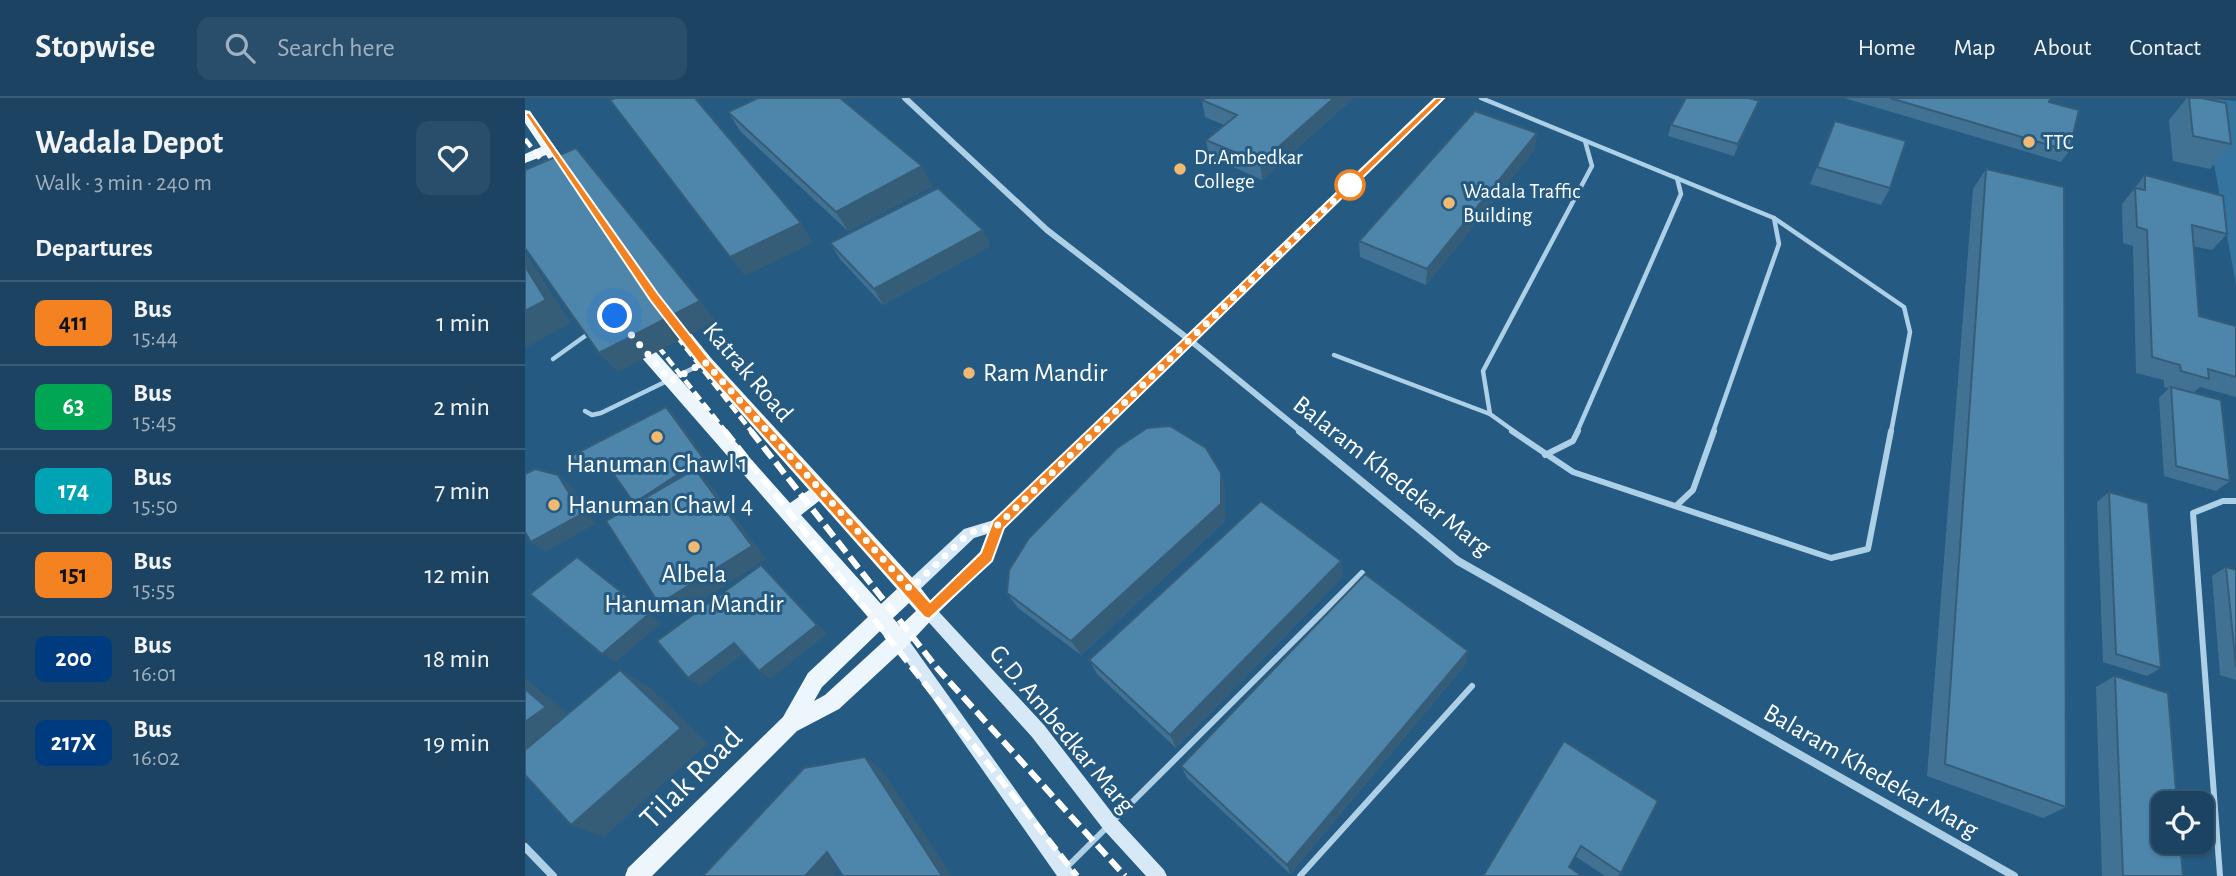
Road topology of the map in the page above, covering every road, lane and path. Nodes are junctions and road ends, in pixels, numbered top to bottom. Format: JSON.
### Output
{"nodes":[{"id":1,"x":905,"y":98,"type":"edge"},
{"id":2,"x":1440,"y":98,"type":"edge"},
{"id":3,"x":1481,"y":98,"type":"edge"},
{"id":4,"x":527,"y":122,"type":"edge"},
{"id":5,"x":1585,"y":141,"type":"junction"},
{"id":6,"x":548,"y":149,"type":"junction"},
{"id":7,"x":525,"y":159,"type":"edge"},
{"id":8,"x":1677,"y":178,"type":"junction"},
{"id":9,"x":579,"y":191,"type":"edge"},
{"id":10,"x":1774,"y":218,"type":"junction"},
{"id":11,"x":662,"y":308,"type":"edge"},
{"id":12,"x":623,"y":326,"type":"edge"},
{"id":13,"x":594,"y":330,"type":"edge"},
{"id":14,"x":1191,"y":341,"type":"junction"},
{"id":15,"x":1334,"y":355,"type":"dead end"},
{"id":16,"x":553,"y":359,"type":"dead end"},
{"id":17,"x":705,"y":362,"type":"junction"},
{"id":18,"x":671,"y":381,"type":"junction"},
{"id":19,"x":585,"y":411,"type":"dead end"},
{"id":20,"x":1490,"y":414,"type":"junction"},
{"id":21,"x":1545,"y":455,"type":"junction"},
{"id":22,"x":820,"y":491,"type":"junction"},
{"id":23,"x":2236,"y":501,"type":"edge"},
{"id":24,"x":1676,"y":506,"type":"junction"},
{"id":25,"x":788,"y":514,"type":"junction"},
{"id":26,"x":998,"y":525,"type":"junction"},
{"id":27,"x":1363,"y":573,"type":"edge"},
{"id":28,"x":910,"y":589,"type":"junction"},
{"id":29,"x":929,"y":612,"type":"junction"},
{"id":30,"x":882,"y":616,"type":"junction"},
{"id":31,"x":899,"y":640,"type":"junction"},
{"id":32,"x":1472,"y":686,"type":"dead end"},
{"id":33,"x":790,"y":724,"type":"junction"},
{"id":34,"x":1109,"y":824,"type":"junction"},
{"id":35,"x":525,"y":847,"type":"edge"},
{"id":36,"x":1066,"y":873,"type":"edge"},
{"id":37,"x":554,"y":876,"type":"edge"},
{"id":38,"x":636,"y":876,"type":"edge"},
{"id":39,"x":1158,"y":876,"type":"edge"},
{"id":40,"x":1300,"y":876,"type":"edge"},
{"id":41,"x":2014,"y":876,"type":"edge"},
{"id":42,"x":2220,"y":876,"type":"edge"}],
"edges":[{"from":1,"to":14,"type":"street","name":"Balaram Khedekar Marg"},
{"from":2,"to":14,"type":"main road"},
{"from":3,"to":5,"type":"lane"},
{"from":4,"to":6,"type":"main road"},
{"from":5,"to":8,"type":"lane"},
{"from":5,"to":20,"type":"lane"},
{"from":6,"to":7,"type":"main road"},
{"from":6,"to":9,"type":"main road"},
{"from":8,"to":10,"type":"lane"},
{"from":8,"to":21,"type":"lane"},
{"from":10,"to":24,"type":"lane"},
{"from":10,"to":24,"type":"lane"},
{"from":11,"to":17,"type":"main road","name":"Katrak Road"},
{"from":12,"to":18,"type":"main road"},
{"from":13,"to":16,"type":"lane"},
{"from":14,"to":26,"type":"main road"},
{"from":14,"to":41,"type":"street","name":"Balaram Khedekar Marg"},
{"from":15,"to":20,"type":"lane"},
{"from":17,"to":18,"type":"lane"},
{"from":17,"to":22,"type":"main road","name":"Katrak Road"},
{"from":18,"to":19,"type":"lane"},
{"from":18,"to":25,"type":"main road"},
{"from":20,"to":21,"type":"lane"},
{"from":21,"to":24,"type":"lane"},
{"from":22,"to":25,"type":"main road"},
{"from":22,"to":28,"type":"main road","name":"Katrak Road"},
{"from":23,"to":42,"type":"lane"},
{"from":25,"to":30,"type":"main road"},
{"from":26,"to":28,"type":"main road"},
{"from":26,"to":29,"type":"main road"},
{"from":27,"to":34,"type":"lane"},
{"from":28,"to":29,"type":"main road","name":"Katrak Road"},
{"from":28,"to":30,"type":"main road","name":"Tilak Road"},
{"from":29,"to":31,"type":"main road","name":"Tilak Road"},
{"from":29,"to":34,"type":"main road","name":"G.D. Ambedkar Marg"},
{"from":30,"to":31,"type":"main road"},
{"from":30,"to":33,"type":"main road","name":"Tilak Road"},
{"from":31,"to":33,"type":"main road","name":"Tilak Road"},
{"from":31,"to":36,"type":"main road"},
{"from":32,"to":40,"type":"lane"},
{"from":33,"to":38,"type":"main road","name":"Tilak Road"},
{"from":34,"to":36,"type":"lane"},
{"from":34,"to":39,"type":"main road","name":"G.D. Ambedkar Marg"},
{"from":35,"to":37,"type":"street"}]}
